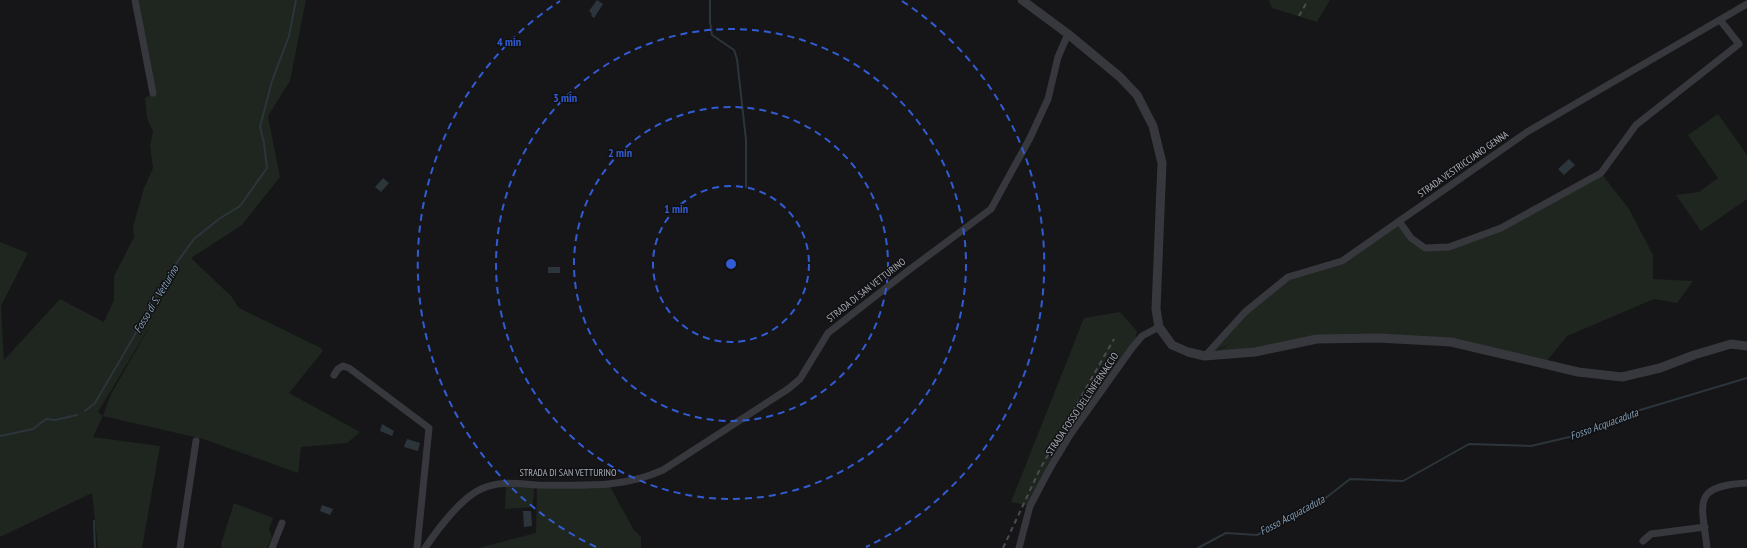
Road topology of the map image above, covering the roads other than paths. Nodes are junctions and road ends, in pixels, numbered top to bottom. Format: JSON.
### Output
{"nodes":[{"id":1,"x":135,"y":0,"type":"edge"},
{"id":2,"x":1022,"y":0,"type":"edge"},
{"id":3,"x":1747,"y":4,"type":"edge"},
{"id":4,"x":1720,"y":20,"type":"junction"},
{"id":5,"x":1068,"y":34,"type":"junction"},
{"id":6,"x":153,"y":93,"type":"dead end"},
{"id":7,"x":1399,"y":221,"type":"junction"},
{"id":8,"x":1159,"y":327,"type":"junction"},
{"id":9,"x":1747,"y":346,"type":"edge"},
{"id":10,"x":1205,"y":356,"type":"junction"},
{"id":11,"x":334,"y":375,"type":"dead end"},
{"id":12,"x":196,"y":441,"type":"dead end"},
{"id":13,"x":1747,"y":483,"type":"edge"},
{"id":14,"x":282,"y":523,"type":"dead end"},
{"id":15,"x":1705,"y":526,"type":"junction"},
{"id":16,"x":1643,"y":541,"type":"dead end"},
{"id":17,"x":180,"y":548,"type":"edge"},
{"id":18,"x":272,"y":548,"type":"edge"},
{"id":19,"x":417,"y":548,"type":"edge"},
{"id":20,"x":425,"y":548,"type":"edge"},
{"id":21,"x":1018,"y":548,"type":"edge"},
{"id":22,"x":1707,"y":548,"type":"edge"}],
"edges":[{"from":1,"to":6,"type":"street"},
{"from":2,"to":5,"type":"street"},
{"from":3,"to":4,"type":"street","name":"STRADA VESTRICCIANO GENNA"},
{"from":4,"to":7,"type":"street","name":"STRADA VESTRICCIANO GENNA"},
{"from":4,"to":7,"type":"street"},
{"from":5,"to":8,"type":"street"},
{"from":5,"to":20,"type":"street","name":"STRADA DI SAN VETTURINO"},
{"from":7,"to":10,"type":"street","name":"STRADA VESTRICCIANO GENNA"},
{"from":8,"to":10,"type":"street"},
{"from":8,"to":21,"type":"street","name":"STRADA FOSSO DELL'INFERNACCIO"},
{"from":9,"to":10,"type":"street"},
{"from":11,"to":19,"type":"street"},
{"from":12,"to":17,"type":"street"},
{"from":13,"to":15,"type":"street"},
{"from":14,"to":18,"type":"street"},
{"from":15,"to":16,"type":"street"},
{"from":15,"to":22,"type":"street"}]}
